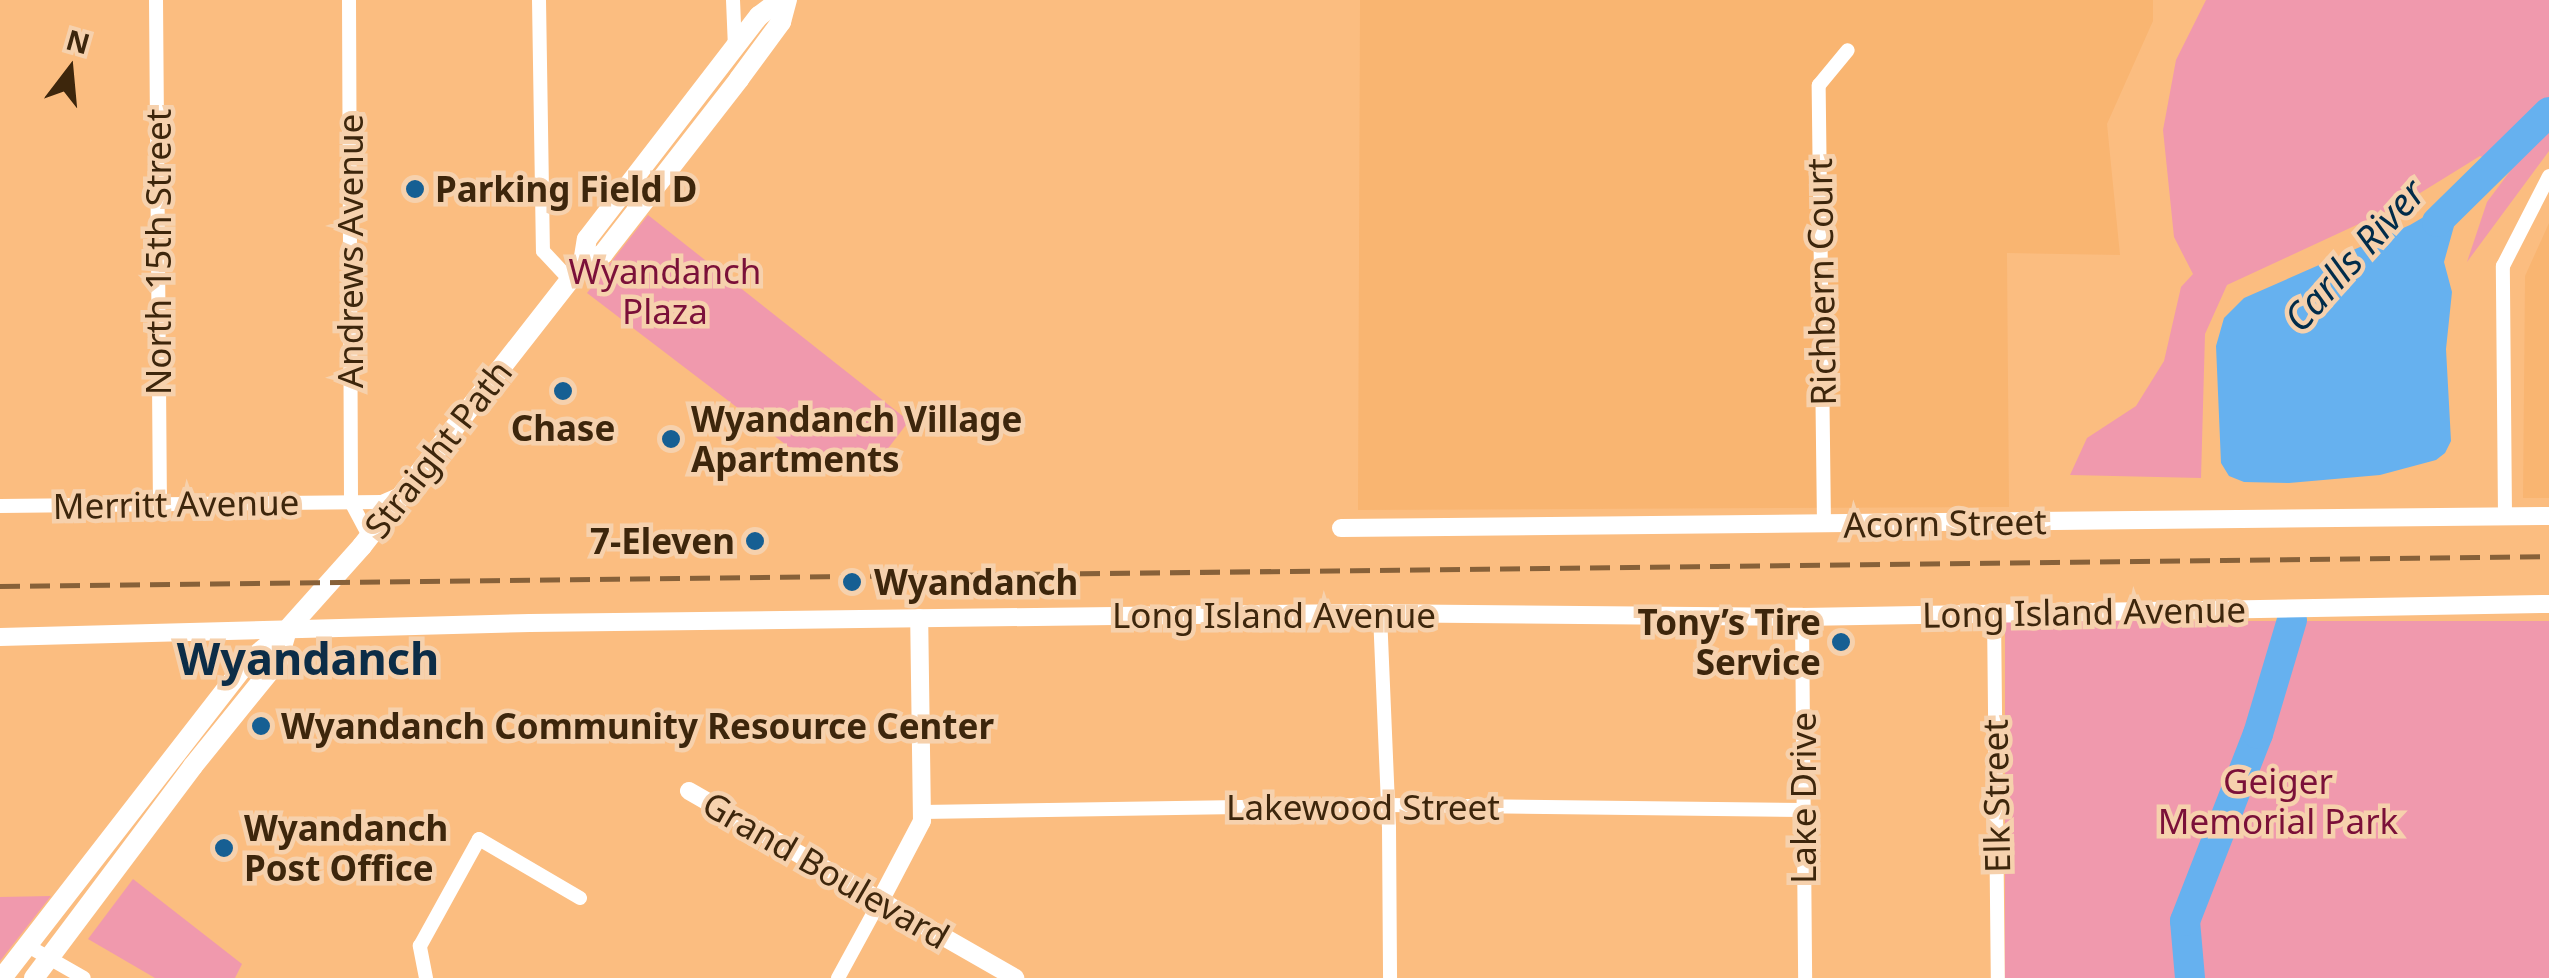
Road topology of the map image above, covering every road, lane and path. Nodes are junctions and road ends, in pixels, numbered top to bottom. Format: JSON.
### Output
{"nodes":[{"id":1,"x":156,"y":0,"type":"edge"},
{"id":2,"x":348,"y":0,"type":"edge"},
{"id":3,"x":539,"y":0,"type":"edge"},
{"id":4,"x":733,"y":0,"type":"edge"},
{"id":5,"x":780,"y":0,"type":"edge"},
{"id":6,"x":788,"y":0,"type":"edge"},
{"id":7,"x":734,"y":48,"type":"junction"},
{"id":8,"x":1848,"y":50,"type":"dead end"},
{"id":9,"x":2549,"y":176,"type":"edge"},
{"id":10,"x":583,"y":263,"type":"junction"},
{"id":11,"x":570,"y":280,"type":"junction"},
{"id":12,"x":403,"y":492,"type":"junction"},
{"id":13,"x":351,"y":502,"type":"junction"},
{"id":14,"x":160,"y":504,"type":"junction"},
{"id":15,"x":0,"y":506,"type":"edge"},
{"id":16,"x":2505,"y":516,"type":"junction"},
{"id":17,"x":2549,"y":516,"type":"edge"},
{"id":18,"x":1824,"y":525,"type":"junction"},
{"id":19,"x":1341,"y":528,"type":"dead end"},
{"id":20,"x":369,"y":536,"type":"junction"},
{"id":21,"x":2549,"y":604,"type":"edge"},
{"id":22,"x":1380,"y":614,"type":"junction"},
{"id":23,"x":1994,"y":614,"type":"junction"},
{"id":24,"x":1802,"y":617,"type":"junction"},
{"id":25,"x":920,"y":618,"type":"junction"},
{"id":26,"x":287,"y":630,"type":"junction"},
{"id":27,"x":0,"y":637,"type":"edge"},
{"id":28,"x":688,"y":791,"type":"dead end"},
{"id":29,"x":1388,"y":805,"type":"junction"},
{"id":30,"x":1804,"y":810,"type":"junction"},
{"id":31,"x":922,"y":812,"type":"junction"},
{"id":32,"x":580,"y":898,"type":"dead end"},
{"id":33,"x":880,"y":901,"type":"junction"},
{"id":34,"x":28,"y":946,"type":"junction"},
{"id":35,"x":49,"y":958,"type":"junction"},
{"id":36,"x":2,"y":978,"type":"edge"},
{"id":37,"x":34,"y":978,"type":"edge"},
{"id":38,"x":84,"y":978,"type":"edge"},
{"id":39,"x":426,"y":978,"type":"edge"},
{"id":40,"x":838,"y":978,"type":"edge"},
{"id":41,"x":1015,"y":978,"type":"edge"},
{"id":42,"x":1390,"y":978,"type":"edge"},
{"id":43,"x":1804,"y":978,"type":"edge"},
{"id":44,"x":1998,"y":978,"type":"edge"}],
"edges":[{"from":1,"to":14,"type":"street","name":"North 15th Street"},
{"from":2,"to":13,"type":"street","name":"Andrews Avenue"},
{"from":3,"to":11,"type":"street"},
{"from":4,"to":7,"type":"street"},
{"from":5,"to":7,"type":"main road","name":"Straight Path"},
{"from":6,"to":10,"type":"main road","name":"Straight Path"},
{"from":7,"to":10,"type":"main road","name":"Straight Path"},
{"from":8,"to":18,"type":"street","name":"Richbern Court"},
{"from":9,"to":16,"type":"street"},
{"from":10,"to":11,"type":"main road","name":"Straight Path"},
{"from":11,"to":12,"type":"main road","name":"Straight Path"},
{"from":12,"to":13,"type":"street","name":"Merritt Avenue"},
{"from":12,"to":20,"type":"main road","name":"Straight Path"},
{"from":13,"to":14,"type":"street","name":"Merritt Avenue"},
{"from":13,"to":20,"type":"street"},
{"from":14,"to":15,"type":"street","name":"Merritt Avenue"},
{"from":16,"to":17,"type":"street","name":"Acorn Street"},
{"from":16,"to":18,"type":"street","name":"Acorn Street"},
{"from":18,"to":19,"type":"street","name":"Acorn Street"},
{"from":20,"to":26,"type":"main road","name":"Straight Path"},
{"from":21,"to":23,"type":"street","name":"Long Island Avenue"},
{"from":22,"to":24,"type":"street","name":"Long Island Avenue"},
{"from":22,"to":25,"type":"street","name":"Long Island Avenue"},
{"from":22,"to":29,"type":"street"},
{"from":23,"to":24,"type":"street","name":"Long Island Avenue"},
{"from":23,"to":44,"type":"street","name":"Elk Street"},
{"from":24,"to":30,"type":"street","name":"Lake Drive"},
{"from":25,"to":26,"type":"street","name":"Long Island Avenue"},
{"from":25,"to":31,"type":"street"},
{"from":26,"to":27,"type":"street","name":"Long Island Avenue"},
{"from":26,"to":34,"type":"main road","name":"Straight Path"},
{"from":26,"to":35,"type":"main road","name":"Straight Path"},
{"from":28,"to":33,"type":"street","name":"Grand Boulevard"},
{"from":29,"to":30,"type":"street","name":"Lakewood Street"},
{"from":29,"to":31,"type":"street","name":"Lakewood Street"},
{"from":29,"to":42,"type":"street"},
{"from":30,"to":43,"type":"street","name":"Lake Drive"},
{"from":31,"to":33,"type":"street"},
{"from":32,"to":39,"type":"street"},
{"from":33,"to":40,"type":"street"},
{"from":33,"to":41,"type":"street","name":"Grand Boulevard"},
{"from":34,"to":35,"type":"street"},
{"from":34,"to":36,"type":"main road","name":"Straight Path"},
{"from":35,"to":37,"type":"main road","name":"Straight Path"},
{"from":35,"to":38,"type":"street"}]}
